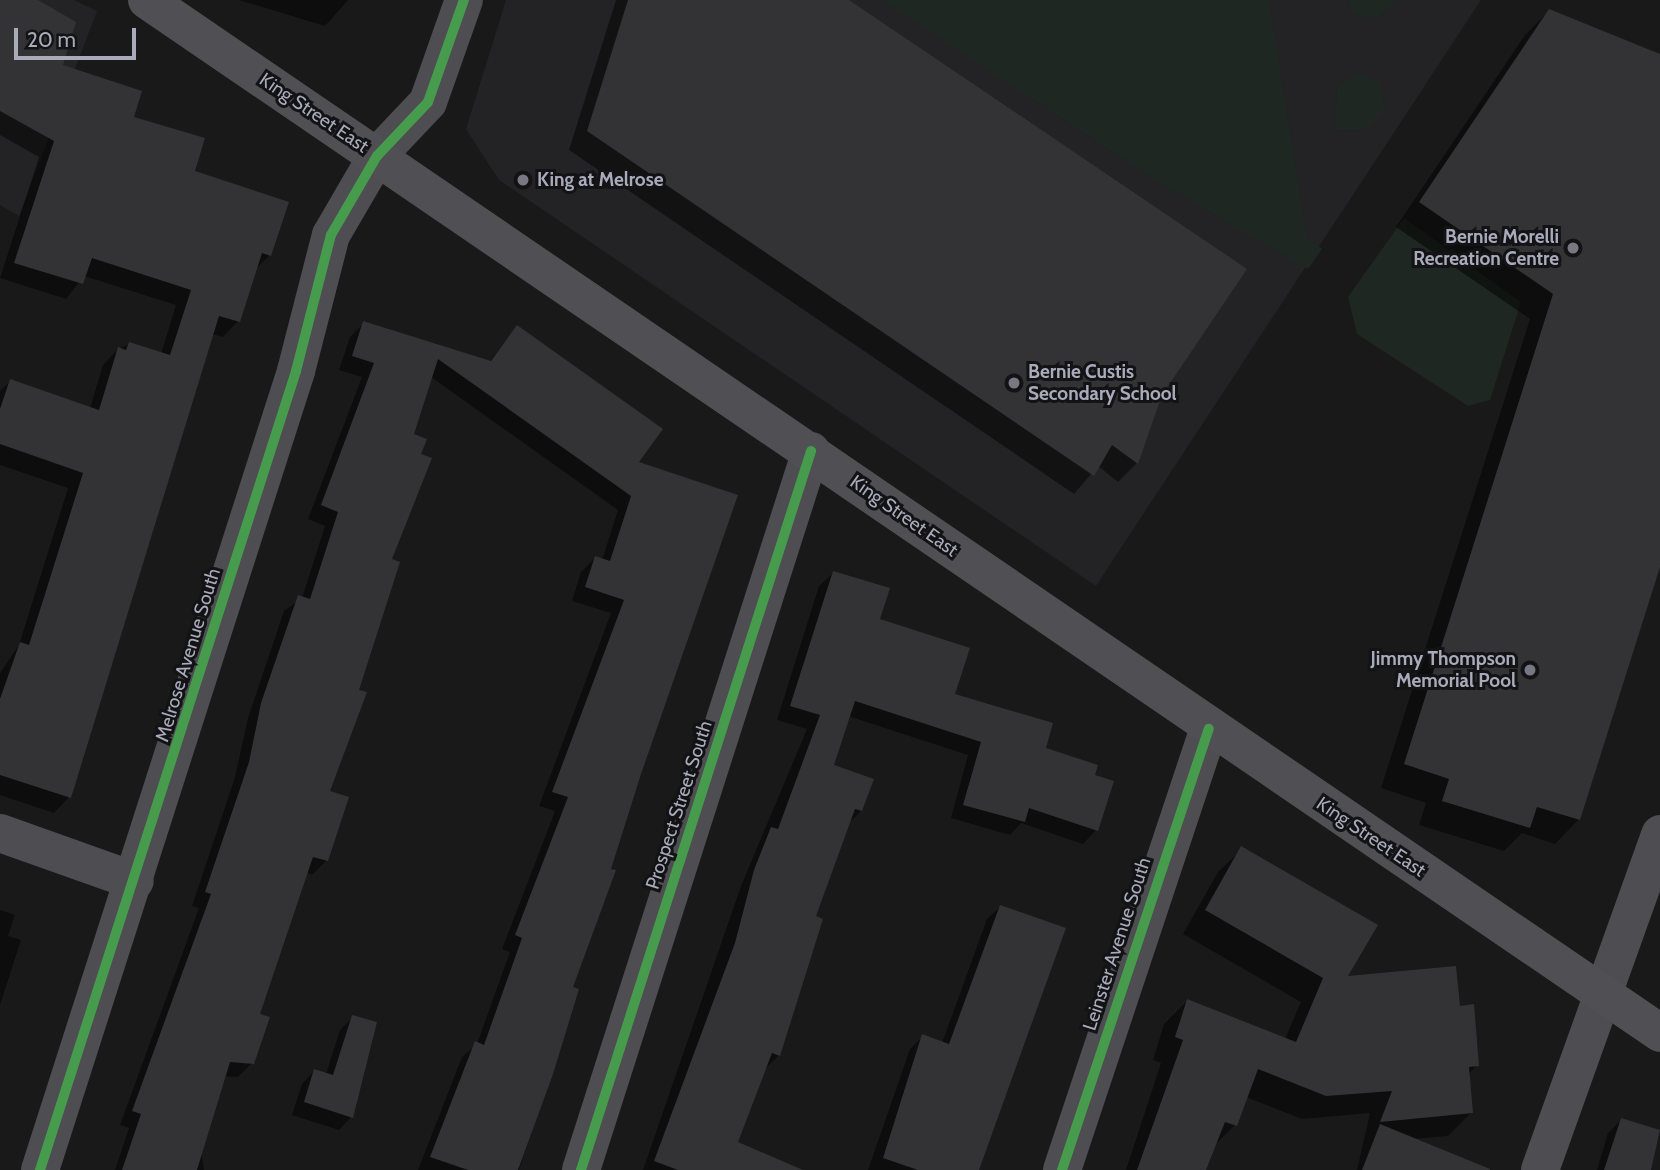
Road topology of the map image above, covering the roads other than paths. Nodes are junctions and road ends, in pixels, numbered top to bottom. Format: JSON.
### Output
{"nodes":[{"id":1,"x":147,"y":0,"type":"edge"},
{"id":2,"x":464,"y":0,"type":"edge"},
{"id":3,"x":377,"y":156,"type":"junction"},
{"id":4,"x":811,"y":452,"type":"junction"},
{"id":5,"x":1209,"y":729,"type":"junction"},
{"id":6,"x":0,"y":833,"type":"edge"},
{"id":7,"x":1660,"y":834,"type":"edge"},
{"id":8,"x":135,"y":881,"type":"junction"},
{"id":9,"x":1601,"y":989,"type":"junction"},
{"id":10,"x":1660,"y":1033,"type":"edge"},
{"id":11,"x":40,"y":1170,"type":"edge"},
{"id":12,"x":581,"y":1170,"type":"edge"},
{"id":13,"x":1062,"y":1170,"type":"edge"},
{"id":14,"x":1540,"y":1170,"type":"edge"}],
"edges":[{"from":1,"to":3,"type":"main road","name":"King Street East"},
{"from":2,"to":3,"type":"street","name":"Melrose Avenue South"},
{"from":3,"to":4,"type":"main road","name":"King Street East"},
{"from":3,"to":8,"type":"street","name":"Melrose Avenue South"},
{"from":4,"to":5,"type":"main road","name":"King Street East"},
{"from":4,"to":12,"type":"street","name":"Prospect Street South"},
{"from":5,"to":9,"type":"main road","name":"King Street East"},
{"from":5,"to":13,"type":"street","name":"Leinster Avenue South"},
{"from":6,"to":8,"type":"street"},
{"from":7,"to":9,"type":"street"},
{"from":8,"to":11,"type":"street","name":"Melrose Avenue South"},
{"from":9,"to":10,"type":"main road","name":"King Street East"},
{"from":9,"to":14,"type":"street"}]}
